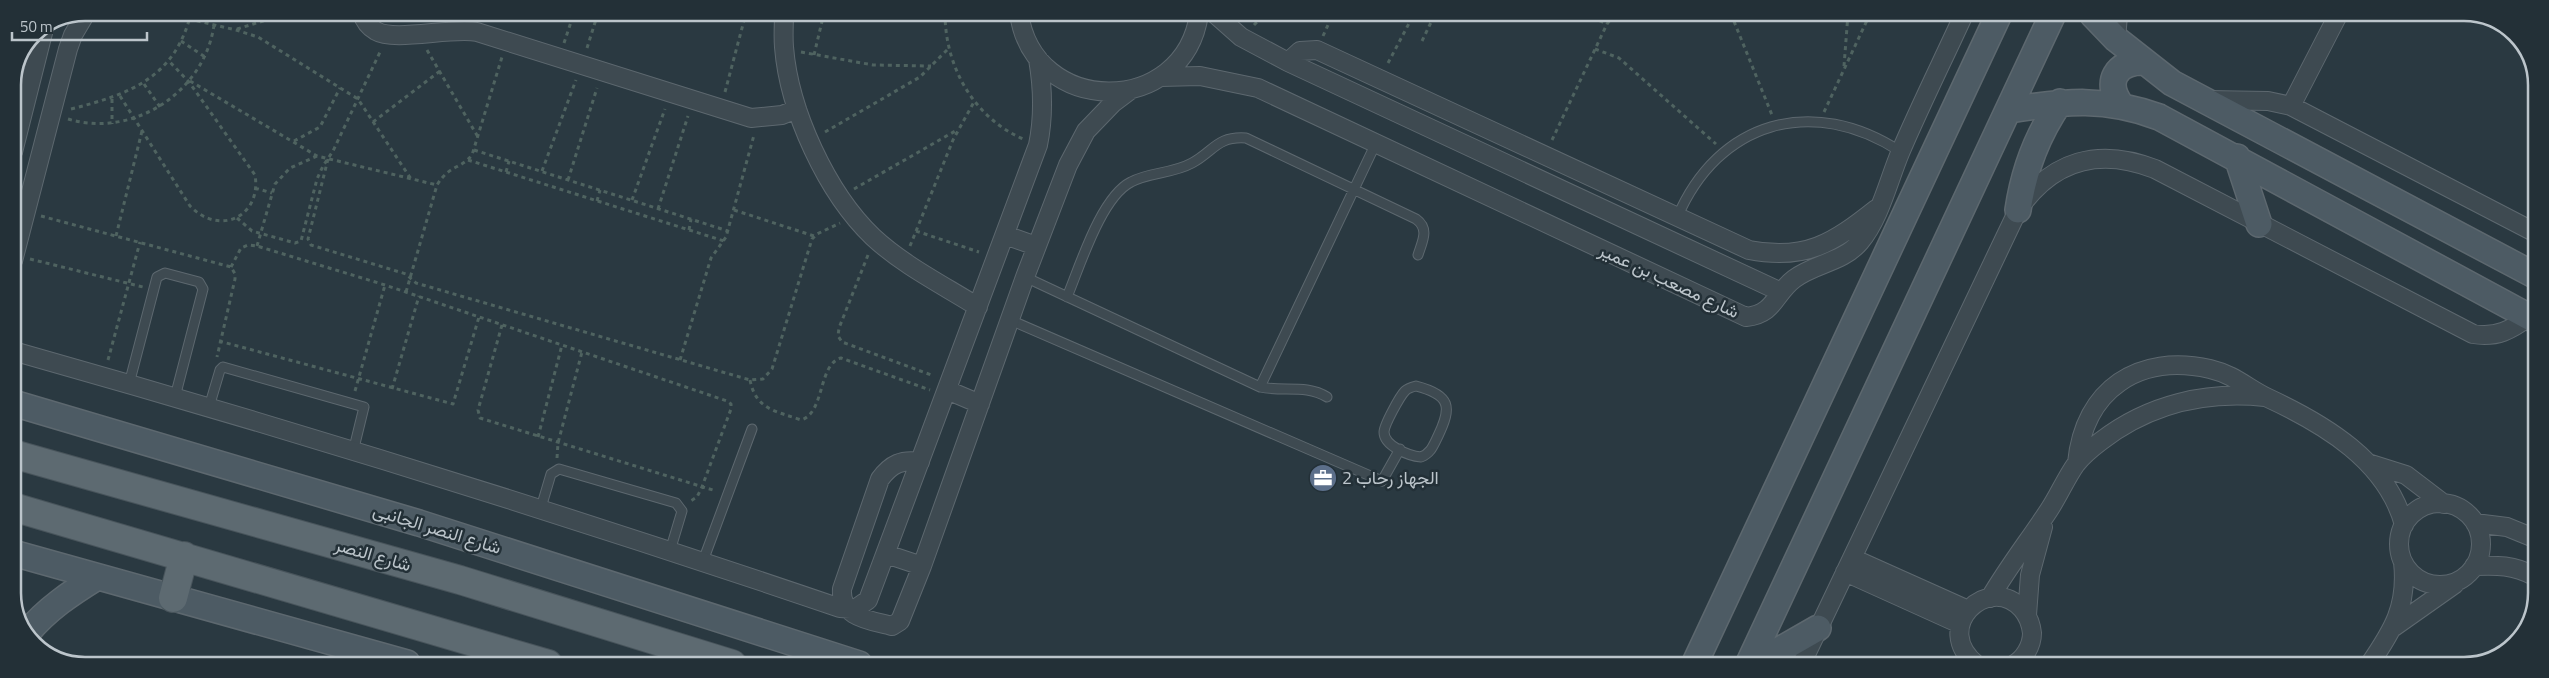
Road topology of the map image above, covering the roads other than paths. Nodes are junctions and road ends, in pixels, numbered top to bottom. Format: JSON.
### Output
{"nodes":[{"id":1,"x":81,"y":21,"type":"edge"},
{"id":2,"x":366,"y":21,"type":"edge"},
{"id":3,"x":784,"y":21,"type":"edge"},
{"id":4,"x":1197,"y":21,"type":"edge"},
{"id":5,"x":1223,"y":21,"type":"edge"},
{"id":6,"x":1961,"y":21,"type":"edge"},
{"id":7,"x":1995,"y":21,"type":"edge"},
{"id":8,"x":2050,"y":21,"type":"edge"},
{"id":9,"x":2099,"y":21,"type":"edge"},
{"id":10,"x":2117,"y":21,"type":"edge"},
{"id":11,"x":2335,"y":21,"type":"edge"},
{"id":12,"x":1020,"y":22,"type":"edge"},
{"id":13,"x":2116,"y":39,"type":"junction"},
{"id":14,"x":37,"y":43,"type":"edge"},
{"id":15,"x":1038,"y":59,"type":"junction"},
{"id":16,"x":1288,"y":62,"type":"junction"},
{"id":17,"x":2143,"y":62,"type":"junction"},
{"id":18,"x":1160,"y":77,"type":"junction"},
{"id":19,"x":1129,"y":91,"type":"junction"},
{"id":20,"x":2204,"y":100,"type":"junction"},
{"id":21,"x":2060,"y":102,"type":"junction"},
{"id":22,"x":2120,"y":105,"type":"junction"},
{"id":23,"x":2291,"y":106,"type":"junction"},
{"id":24,"x":797,"y":109,"type":"junction"},
{"id":25,"x":2010,"y":110,"type":"junction"},
{"id":26,"x":21,"y":113,"type":"edge"},
{"id":27,"x":1376,"y":143,"type":"junction"},
{"id":28,"x":1901,"y":152,"type":"junction"},
{"id":29,"x":2237,"y":157,"type":"junction"},
{"id":30,"x":1353,"y":190,"type":"junction"},
{"id":31,"x":1878,"y":207,"type":"junction"},
{"id":32,"x":2018,"y":210,"type":"junction"},
{"id":33,"x":1677,"y":218,"type":"junction"},
{"id":34,"x":2259,"y":224,"type":"junction"},
{"id":35,"x":21,"y":228,"type":"edge"},
{"id":36,"x":2528,"y":229,"type":"edge"},
{"id":37,"x":1005,"y":235,"type":"junction"},
{"id":38,"x":1036,"y":246,"type":"junction"},
{"id":39,"x":1418,"y":255,"type":"dead end"},
{"id":40,"x":2528,"y":272,"type":"edge"},
{"id":41,"x":1025,"y":277,"type":"junction"},
{"id":42,"x":1781,"y":292,"type":"junction"},
{"id":43,"x":1067,"y":297,"type":"junction"},
{"id":44,"x":978,"y":307,"type":"junction"},
{"id":45,"x":2528,"y":315,"type":"edge"},
{"id":46,"x":1010,"y":320,"type":"junction"},
{"id":47,"x":2528,"y":321,"type":"edge"},
{"id":48,"x":21,"y":352,"type":"edge"},
{"id":49,"x":129,"y":384,"type":"junction"},
{"id":50,"x":1260,"y":387,"type":"junction"},
{"id":51,"x":947,"y":389,"type":"junction"},
{"id":52,"x":176,"y":397,"type":"junction"},
{"id":53,"x":1327,"y":397,"type":"dead end"},
{"id":54,"x":2266,"y":397,"type":"junction"},
{"id":55,"x":980,"y":404,"type":"junction"},
{"id":56,"x":21,"y":405,"type":"edge"},
{"id":57,"x":209,"y":407,"type":"junction"},
{"id":58,"x":752,"y":429,"type":"dead end"},
{"id":59,"x":1400,"y":449,"type":"junction"},
{"id":60,"x":353,"y":452,"type":"junction"},
{"id":61,"x":21,"y":456,"type":"edge"},
{"id":62,"x":920,"y":462,"type":"junction"},
{"id":63,"x":2365,"y":462,"type":"junction"},
{"id":64,"x":2077,"y":463,"type":"junction"},
{"id":65,"x":2444,"y":504,"type":"junction"},
{"id":66,"x":21,"y":509,"type":"edge"},
{"id":67,"x":2049,"y":510,"type":"junction"},
{"id":68,"x":540,"y":511,"type":"junction"},
{"id":69,"x":2475,"y":523,"type":"junction"},
{"id":70,"x":2404,"y":525,"type":"junction"},
{"id":71,"x":2528,"y":536,"type":"edge"},
{"id":72,"x":670,"y":551,"type":"junction"},
{"id":73,"x":886,"y":554,"type":"junction"},
{"id":74,"x":21,"y":555,"type":"edge"},
{"id":75,"x":184,"y":556,"type":"junction"},
{"id":76,"x":703,"y":561,"type":"junction"},
{"id":77,"x":2403,"y":562,"type":"junction"},
{"id":78,"x":1848,"y":565,"type":"junction"},
{"id":79,"x":922,"y":566,"type":"junction"},
{"id":80,"x":2474,"y":566,"type":"junction"},
{"id":81,"x":2528,"y":573,"type":"edge"},
{"id":82,"x":97,"y":577,"type":"junction"},
{"id":83,"x":2460,"y":580,"type":"junction"},
{"id":84,"x":173,"y":598,"type":"junction"},
{"id":85,"x":1990,"y":598,"type":"junction"},
{"id":86,"x":847,"y":610,"type":"junction"},
{"id":87,"x":2027,"y":615,"type":"junction"},
{"id":88,"x":1964,"y":617,"type":"junction"},
{"id":89,"x":2394,"y":627,"type":"junction"},
{"id":90,"x":31,"y":628,"type":"edge"},
{"id":91,"x":1818,"y":628,"type":"junction"},
{"id":92,"x":382,"y":657,"type":"edge"},
{"id":93,"x":524,"y":657,"type":"edge"},
{"id":94,"x":709,"y":657,"type":"edge"},
{"id":95,"x":837,"y":657,"type":"edge"},
{"id":96,"x":1698,"y":657,"type":"edge"},
{"id":97,"x":1752,"y":657,"type":"edge"},
{"id":98,"x":1767,"y":657,"type":"edge"},
{"id":99,"x":1805,"y":657,"type":"edge"},
{"id":100,"x":1966,"y":657,"type":"edge"},
{"id":101,"x":2024,"y":657,"type":"edge"},
{"id":102,"x":2375,"y":657,"type":"edge"}],
"edges":[{"from":1,"to":35,"type":"street"},
{"from":2,"to":24,"type":"street"},
{"from":3,"to":24,"type":"street"},
{"from":4,"to":18,"type":"street"},
{"from":5,"to":16,"type":"street"},
{"from":6,"to":28,"type":"street"},
{"from":7,"to":96,"type":"street"},
{"from":8,"to":25,"type":"street"},
{"from":9,"to":13,"type":"street"},
{"from":10,"to":13,"type":"street"},
{"from":11,"to":23,"type":"street"},
{"from":12,"to":15,"type":"street"},
{"from":13,"to":17,"type":"street"},
{"from":14,"to":26,"type":"street"},
{"from":15,"to":19,"type":"street"},
{"from":15,"to":37,"type":"street"},
{"from":16,"to":33,"type":"street"},
{"from":16,"to":42,"type":"street"},
{"from":17,"to":20,"type":"street"},
{"from":17,"to":22,"type":"street"},
{"from":18,"to":19,"type":"street"},
{"from":18,"to":27,"type":"street","name":"شارع مصعب بن عمير"},
{"from":19,"to":38,"type":"street"},
{"from":20,"to":23,"type":"street"},
{"from":20,"to":40,"type":"street"},
{"from":21,"to":22,"type":"street"},
{"from":21,"to":25,"type":"street"},
{"from":21,"to":32,"type":"street"},
{"from":22,"to":29,"type":"street"},
{"from":23,"to":36,"type":"street"},
{"from":24,"to":44,"type":"street"},
{"from":25,"to":97,"type":"street"},
{"from":27,"to":30,"type":"lane"},
{"from":27,"to":42,"type":"street","name":"شارع مصعب بن عمير"},
{"from":28,"to":31,"type":"street"},
{"from":28,"to":33,"type":"lane"},
{"from":29,"to":34,"type":"street"},
{"from":29,"to":45,"type":"street"},
{"from":30,"to":39,"type":"lane"},
{"from":30,"to":43,"type":"lane"},
{"from":30,"to":50,"type":"lane"},
{"from":31,"to":33,"type":"street"},
{"from":31,"to":42,"type":"street"},
{"from":32,"to":34,"type":"street"},
{"from":32,"to":78,"type":"street"},
{"from":34,"to":47,"type":"street"},
{"from":37,"to":38,"type":"street"},
{"from":37,"to":44,"type":"street"},
{"from":38,"to":41,"type":"street"},
{"from":41,"to":43,"type":"lane"},
{"from":41,"to":46,"type":"street"},
{"from":43,"to":50,"type":"lane"},
{"from":44,"to":51,"type":"street"},
{"from":46,"to":55,"type":"street"},
{"from":46,"to":59,"type":"lane"},
{"from":48,"to":49,"type":"street"},
{"from":49,"to":52,"type":"street"},
{"from":49,"to":52,"type":"lane"},
{"from":50,"to":53,"type":"lane"},
{"from":51,"to":55,"type":"street"},
{"from":51,"to":62,"type":"street"},
{"from":52,"to":57,"type":"street"},
{"from":54,"to":63,"type":"street"},
{"from":54,"to":64,"type":"street"},
{"from":54,"to":64,"type":"street"},
{"from":55,"to":79,"type":"street"},
{"from":56,"to":95,"type":"street","name":"شارع النصر الجانبى"},
{"from":57,"to":60,"type":"street"},
{"from":57,"to":60,"type":"lane"},
{"from":58,"to":76,"type":"lane"},
{"from":59,"to":59,"type":"lane"},
{"from":60,"to":68,"type":"street"},
{"from":61,"to":94,"type":"main road","name":"شارع النصر"},
{"from":62,"to":73,"type":"street"},
{"from":62,"to":86,"type":"street"},
{"from":63,"to":65,"type":"street"},
{"from":63,"to":70,"type":"street"},
{"from":64,"to":67,"type":"street"},
{"from":65,"to":69,"type":"street"},
{"from":65,"to":70,"type":"street"},
{"from":66,"to":75,"type":"main road"},
{"from":67,"to":85,"type":"street"},
{"from":67,"to":87,"type":"street"},
{"from":68,"to":72,"type":"street"},
{"from":68,"to":72,"type":"lane"},
{"from":69,"to":71,"type":"street"},
{"from":69,"to":80,"type":"street"},
{"from":70,"to":77,"type":"street"},
{"from":72,"to":76,"type":"street"},
{"from":73,"to":79,"type":"street"},
{"from":73,"to":86,"type":"street"},
{"from":74,"to":82,"type":"street"},
{"from":75,"to":84,"type":"main road"},
{"from":75,"to":93,"type":"main road"},
{"from":76,"to":86,"type":"street"},
{"from":77,"to":83,"type":"street"},
{"from":77,"to":89,"type":"street"},
{"from":78,"to":88,"type":"street"},
{"from":78,"to":91,"type":"street"},
{"from":79,"to":86,"type":"street"},
{"from":80,"to":81,"type":"street"},
{"from":80,"to":83,"type":"street"},
{"from":82,"to":84,"type":"street"},
{"from":82,"to":90,"type":"street"},
{"from":83,"to":89,"type":"street"},
{"from":84,"to":92,"type":"street"},
{"from":85,"to":87,"type":"street"},
{"from":85,"to":88,"type":"street"},
{"from":87,"to":101,"type":"street"},
{"from":88,"to":100,"type":"street"},
{"from":89,"to":102,"type":"street"},
{"from":91,"to":98,"type":"street"},
{"from":91,"to":99,"type":"street"}]}
